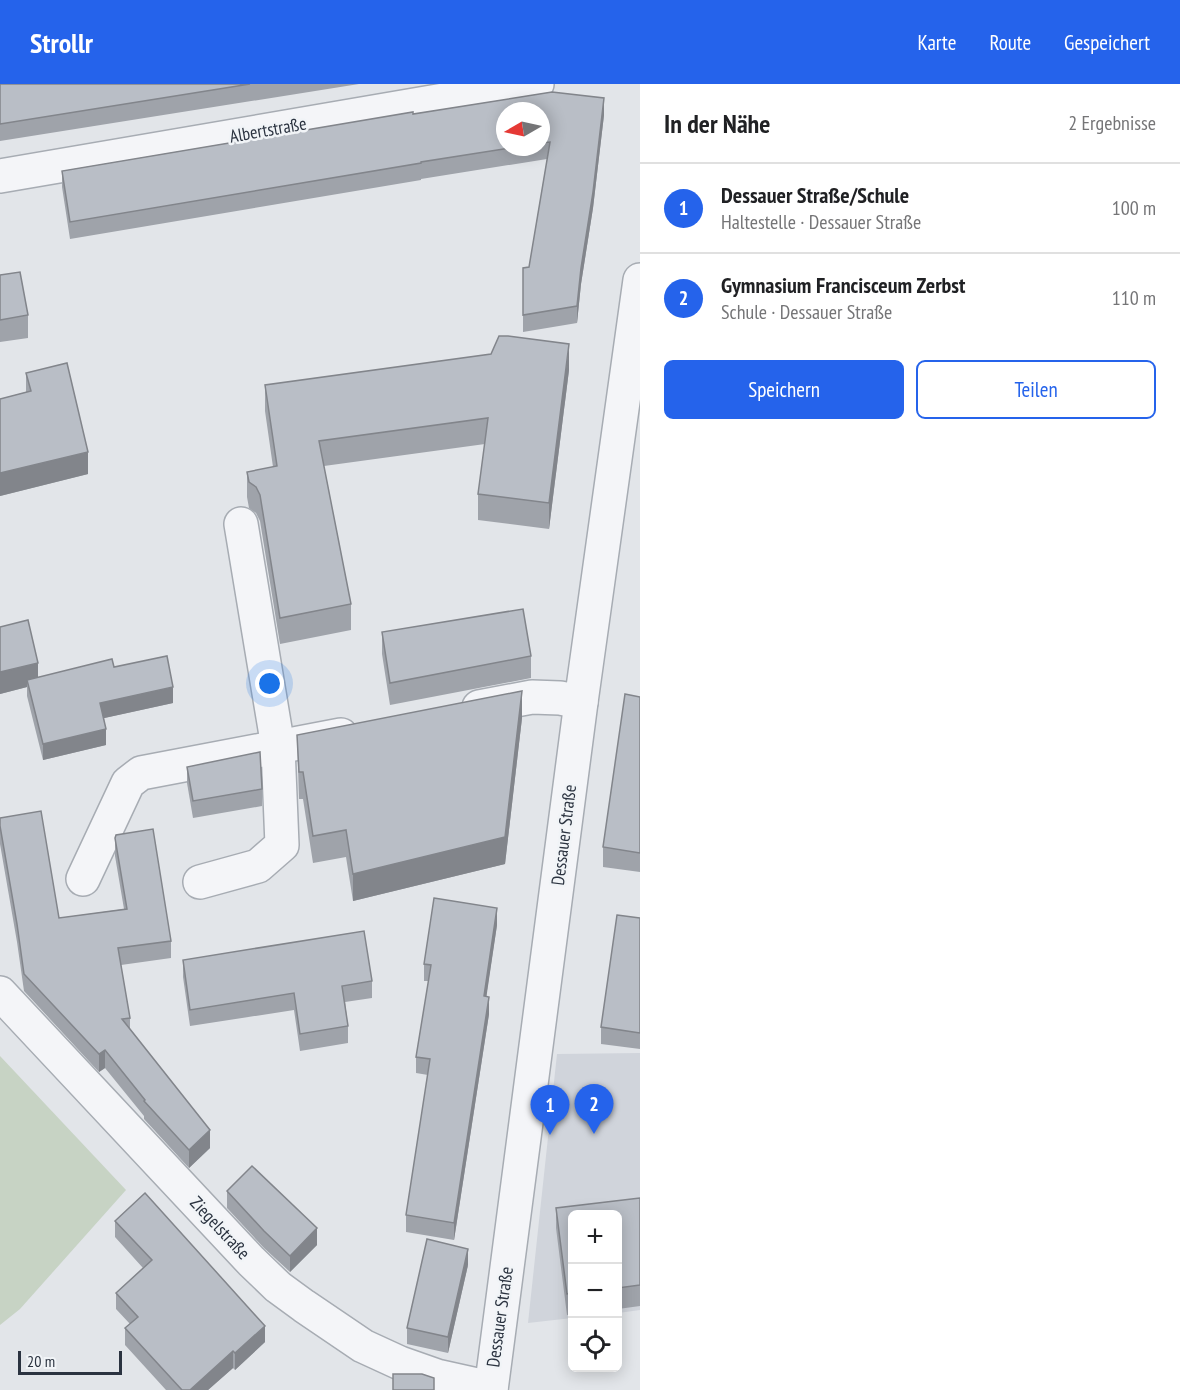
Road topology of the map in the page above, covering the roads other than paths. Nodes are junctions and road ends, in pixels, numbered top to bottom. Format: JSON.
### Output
{"nodes":[{"id":1,"x":537,"y":84,"type":"edge"},
{"id":2,"x":0,"y":176,"type":"edge"},
{"id":3,"x":640,"y":280,"type":"edge"},
{"id":4,"x":241,"y":524,"type":"dead end"},
{"id":5,"x":581,"y":702,"type":"junction"},
{"id":6,"x":452,"y":712,"type":"edge"},
{"id":7,"x":371,"y":729,"type":"edge"},
{"id":8,"x":278,"y":747,"type":"junction"},
{"id":9,"x":83,"y":879,"type":"dead end"},
{"id":10,"x":200,"y":882,"type":"dead end"},
{"id":11,"x":0,"y":993,"type":"edge"},
{"id":12,"x":491,"y":1389,"type":"edge"}],
"edges":[{"from":1,"to":2,"type":"street","name":"Albertstraße"},
{"from":3,"to":5,"type":"street","name":"Dessauer Straße"},
{"from":4,"to":8,"type":"street"},
{"from":5,"to":6,"type":"street"},
{"from":5,"to":12,"type":"street","name":"Dessauer Straße"},
{"from":7,"to":8,"type":"street"},
{"from":8,"to":9,"type":"street"},
{"from":8,"to":10,"type":"street"},
{"from":11,"to":12,"type":"street","name":"Ziegelstraße"}]}
